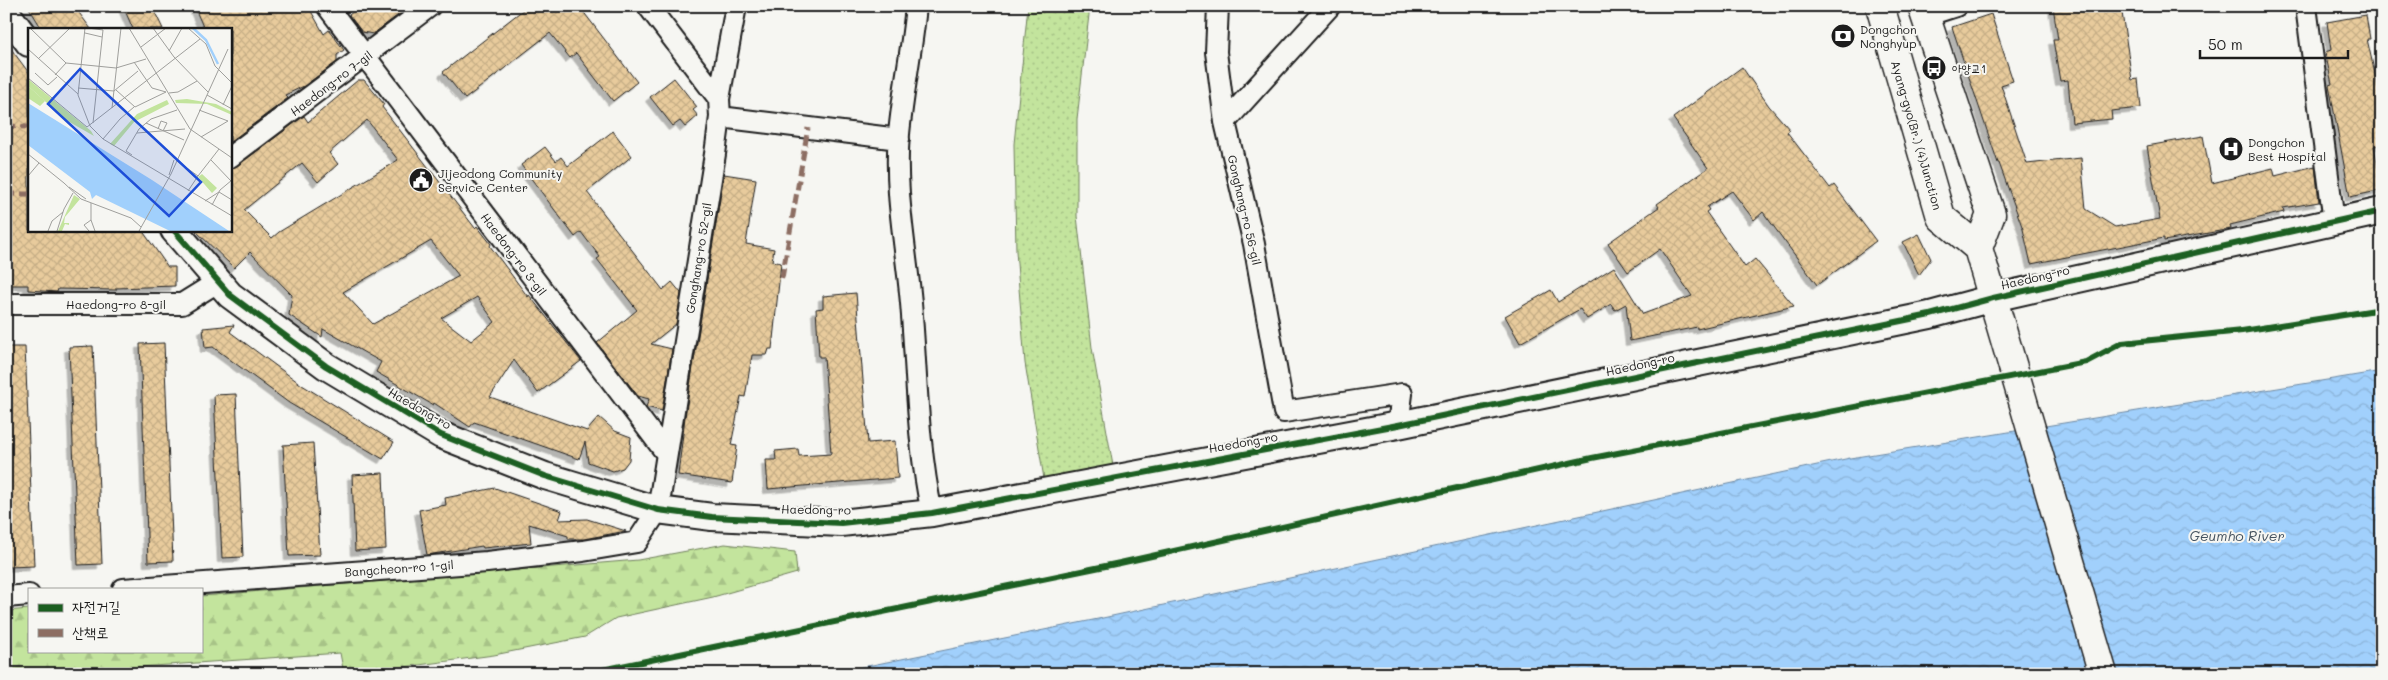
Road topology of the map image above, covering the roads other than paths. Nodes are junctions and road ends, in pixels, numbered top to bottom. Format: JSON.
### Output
{"nodes":[{"id":1,"x":327,"y":6,"type":"edge"},
{"id":2,"x":430,"y":6,"type":"edge"},
{"id":3,"x":648,"y":6,"type":"edge"},
{"id":4,"x":736,"y":6,"type":"edge"},
{"id":5,"x":916,"y":6,"type":"edge"},
{"id":6,"x":1218,"y":6,"type":"edge"},
{"id":7,"x":1330,"y":6,"type":"edge"},
{"id":8,"x":1880,"y":6,"type":"edge"},
{"id":9,"x":1956,"y":6,"type":"edge"},
{"id":10,"x":2306,"y":6,"type":"edge"},
{"id":11,"x":1924,"y":11,"type":"edge"},
{"id":12,"x":6,"y":12,"type":"edge"},
{"id":13,"x":28,"y":42,"type":"edge"},
{"id":14,"x":366,"y":56,"type":"junction"},
{"id":15,"x":719,"y":108,"type":"junction"},
{"id":16,"x":1225,"y":122,"type":"junction"},
{"id":17,"x":899,"y":139,"type":"junction"},
{"id":18,"x":231,"y":156,"type":"edge"},
{"id":19,"x":2382,"y":211,"type":"edge"},
{"id":20,"x":2334,"y":222,"type":"junction"},
{"id":21,"x":175,"y":231,"type":"edge"},
{"id":22,"x":1978,"y":248,"type":"junction"},
{"id":23,"x":219,"y":281,"type":"junction"},
{"id":24,"x":1993,"y":298,"type":"junction"},
{"id":25,"x":6,"y":304,"type":"edge"},
{"id":26,"x":1398,"y":425,"type":"junction"},
{"id":27,"x":666,"y":454,"type":"junction"},
{"id":28,"x":658,"y":510,"type":"junction"},
{"id":29,"x":932,"y":513,"type":"junction"},
{"id":30,"x":136,"y":588,"type":"edge"},
{"id":31,"x":28,"y":595,"type":"edge"},
{"id":32,"x":6,"y":597,"type":"edge"},
{"id":33,"x":2103,"y":674,"type":"edge"}],
"edges":[{"from":1,"to":14,"type":"street","name":"Haedong-ro 3-gil"},
{"from":2,"to":14,"type":"street","name":"Haedong-ro 7-gil"},
{"from":3,"to":15,"type":"street"},
{"from":4,"to":15,"type":"street","name":"Gonghang-ro 52-gil"},
{"from":5,"to":17,"type":"street"},
{"from":6,"to":16,"type":"street","name":"Gonghang-ro 56-gil"},
{"from":7,"to":16,"type":"street"},
{"from":8,"to":22,"type":"main road","name":"Ayang-gyo(Br.) (4)Junction"},
{"from":9,"to":11,"type":"street"},
{"from":10,"to":20,"type":"street"},
{"from":11,"to":22,"type":"main road"},
{"from":12,"to":13,"type":"street"},
{"from":14,"to":18,"type":"street","name":"Haedong-ro 7-gil"},
{"from":14,"to":27,"type":"street","name":"Haedong-ro 3-gil"},
{"from":15,"to":17,"type":"street"},
{"from":15,"to":27,"type":"street","name":"Gonghang-ro 52-gil"},
{"from":16,"to":26,"type":"street","name":"Gonghang-ro 56-gil"},
{"from":17,"to":29,"type":"street"},
{"from":19,"to":20,"type":"street","name":"Haedong-ro"},
{"from":20,"to":24,"type":"street","name":"Haedong-ro"},
{"from":21,"to":23,"type":"street","name":"Haedong-ro"},
{"from":22,"to":24,"type":"main road"},
{"from":23,"to":25,"type":"street","name":"Haedong-ro 8-gil"},
{"from":23,"to":28,"type":"street","name":"Haedong-ro"},
{"from":24,"to":26,"type":"street","name":"Haedong-ro"},
{"from":24,"to":33,"type":"main road"},
{"from":26,"to":29,"type":"street","name":"Haedong-ro"},
{"from":27,"to":28,"type":"street","name":"Gonghang-ro 52-gil"},
{"from":28,"to":29,"type":"street","name":"Haedong-ro"},
{"from":28,"to":30,"type":"street","name":"Bangcheon-ro 1-gil"},
{"from":31,"to":32,"type":"street"}]}
